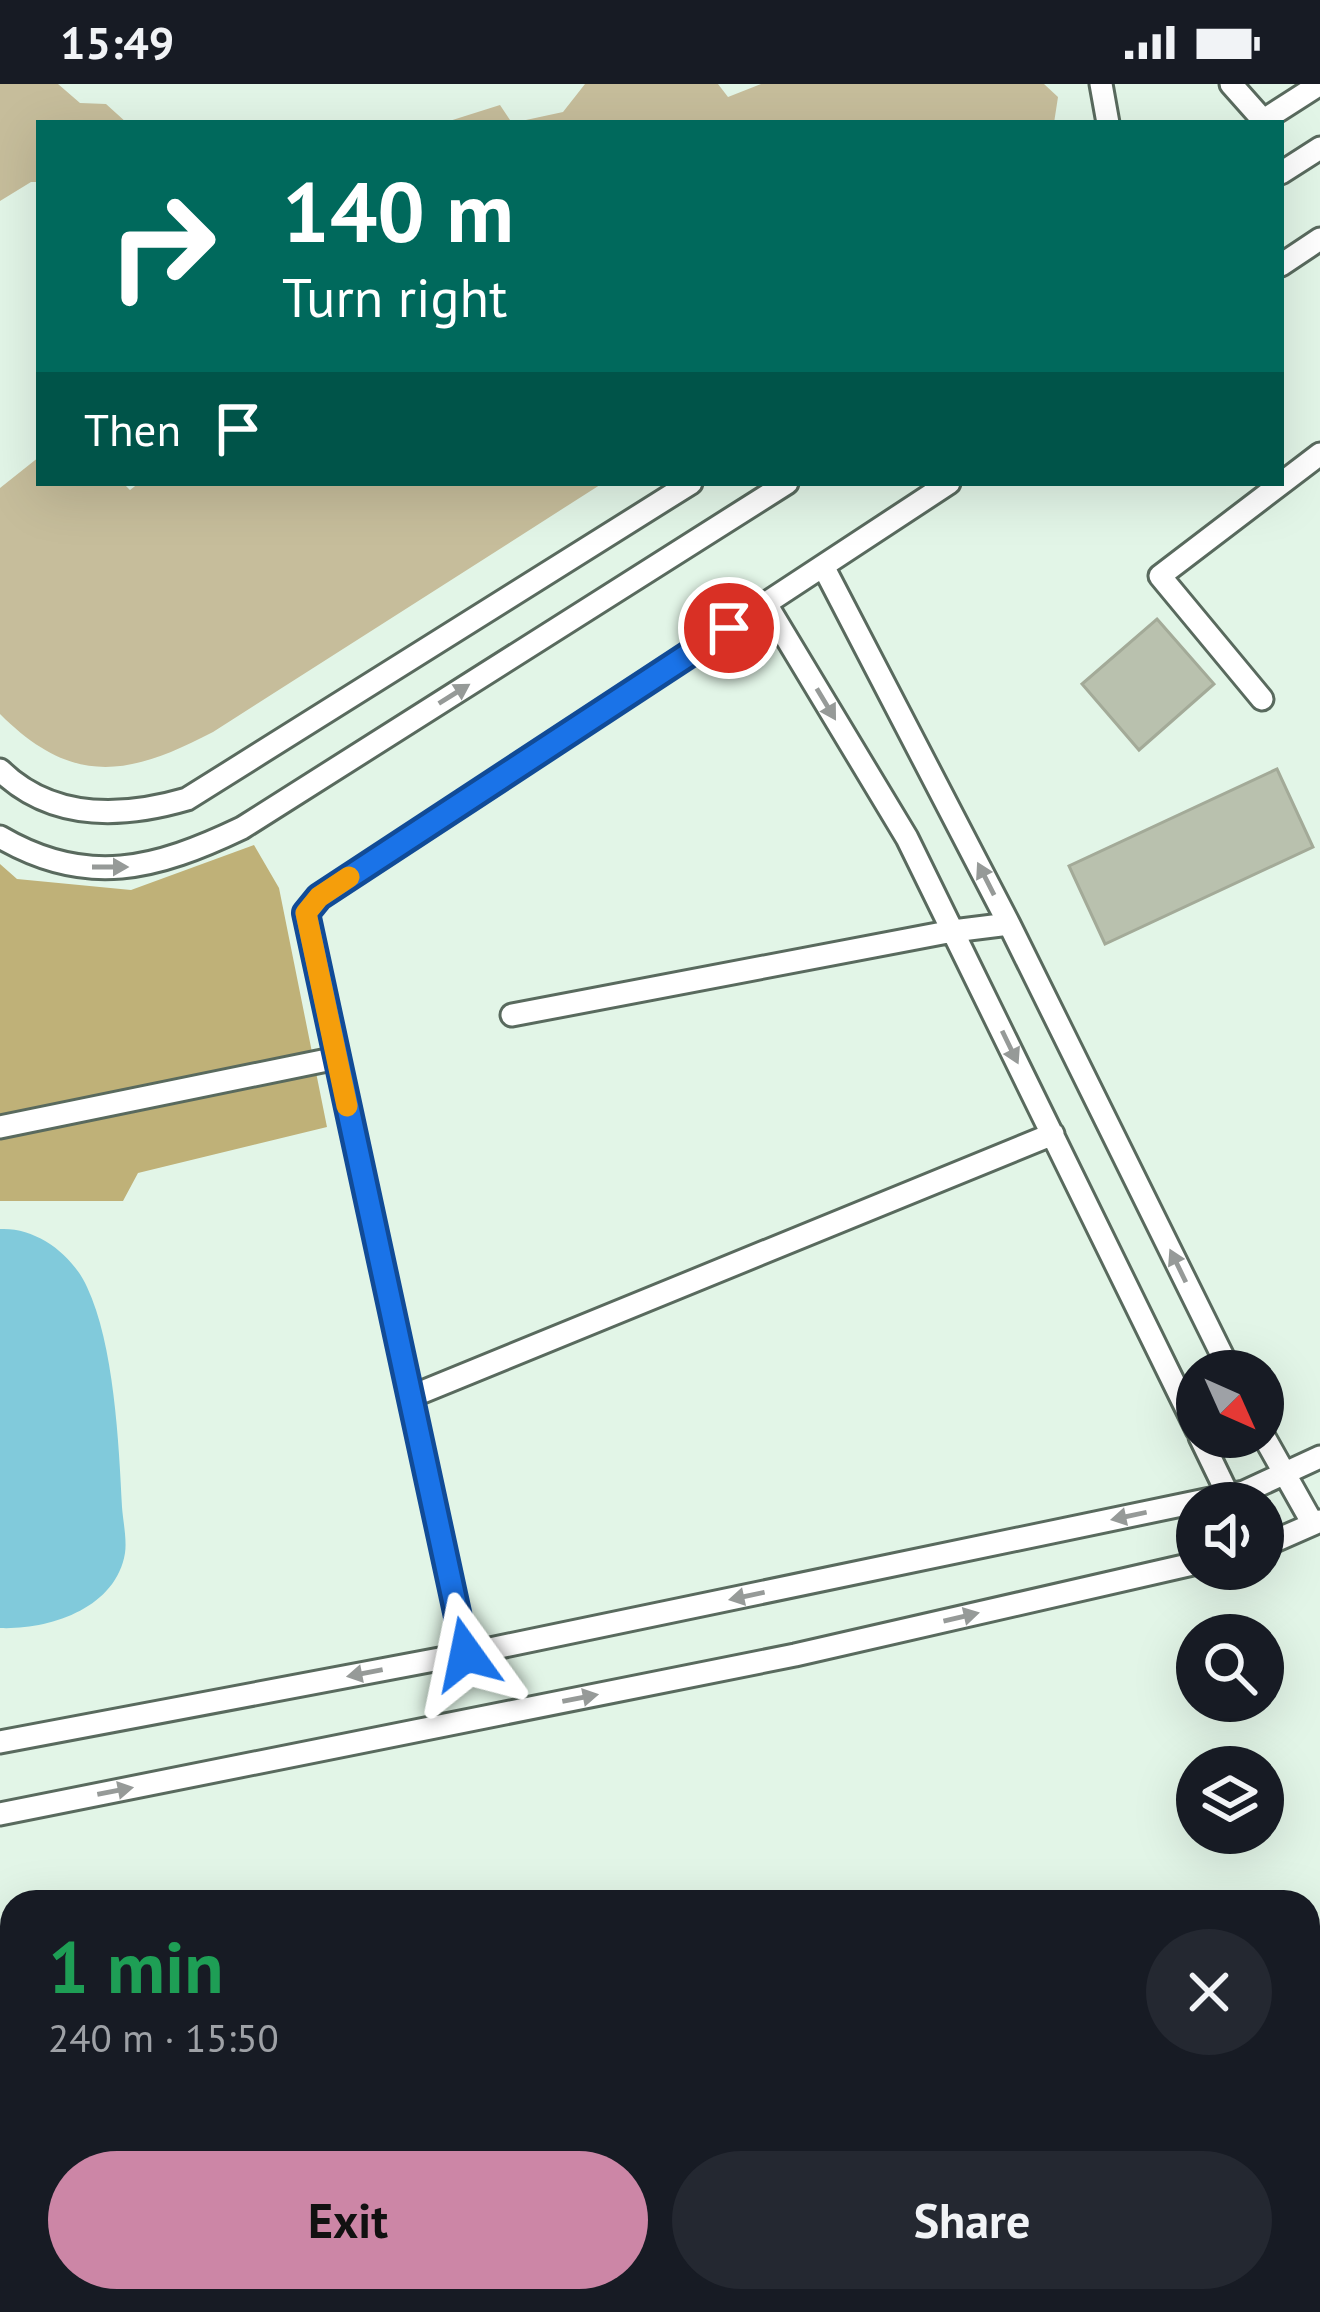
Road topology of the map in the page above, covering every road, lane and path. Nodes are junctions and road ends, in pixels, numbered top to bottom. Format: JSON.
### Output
{"nodes":[{"id":1,"x":1101,"y":84,"type":"edge"},
{"id":2,"x":1231,"y":84,"type":"edge"},
{"id":3,"x":1320,"y":84,"type":"edge"},
{"id":4,"x":1107,"y":120,"type":"edge"},
{"id":5,"x":1259,"y":120,"type":"edge"},
{"id":6,"x":1264,"y":120,"type":"edge"},
{"id":7,"x":1320,"y":148,"type":"edge"},
{"id":8,"x":1284,"y":170,"type":"edge"},
{"id":9,"x":1320,"y":239,"type":"edge"},
{"id":10,"x":1284,"y":263,"type":"edge"},
{"id":11,"x":1320,"y":454,"type":"edge"},
{"id":12,"x":1284,"y":481,"type":"edge"},
{"id":13,"x":686,"y":486,"type":"edge"},
{"id":14,"x":782,"y":486,"type":"edge"},
{"id":15,"x":944,"y":486,"type":"edge"},
{"id":16,"x":1278,"y":486,"type":"edge"},
{"id":17,"x":823,"y":566,"type":"junction"},
{"id":18,"x":766,"y":604,"type":"junction"},
{"id":19,"x":1262,"y":699,"type":"dead end"},
{"id":20,"x":0,"y":770,"type":"edge"},
{"id":21,"x":0,"y":837,"type":"edge"},
{"id":22,"x":1009,"y":924,"type":"junction"},
{"id":23,"x":953,"y":931,"type":"junction"},
{"id":24,"x":512,"y":1015,"type":"dead end"},
{"id":25,"x":337,"y":1058,"type":"junction"},
{"id":26,"x":0,"y":1127,"type":"edge"},
{"id":27,"x":1053,"y":1134,"type":"junction"},
{"id":28,"x":1220,"y":1350,"type":"edge"},
{"id":29,"x":1176,"y":1387,"type":"edge"},
{"id":30,"x":410,"y":1397,"type":"junction"},
{"id":31,"x":1320,"y":1457,"type":"edge"},
{"id":32,"x":1275,"y":1458,"type":"edge"},
{"id":33,"x":1285,"y":1475,"type":"junction"},
{"id":34,"x":1269,"y":1482,"type":"edge"},
{"id":35,"x":1176,"y":1510,"type":"edge"},
{"id":36,"x":1316,"y":1522,"type":"edge"},
{"id":37,"x":1284,"y":1536,"type":"edge"},
{"id":38,"x":1176,"y":1568,"type":"edge"},
{"id":39,"x":466,"y":1654,"type":"junction"},
{"id":40,"x":0,"y":1742,"type":"edge"},
{"id":41,"x":0,"y":1814,"type":"edge"}],
"edges":[{"from":1,"to":4,"type":"lane"},
{"from":2,"to":5,"type":"lane"},
{"from":3,"to":6,"type":"lane"},
{"from":7,"to":8,"type":"lane"},
{"from":9,"to":10,"type":"lane"},
{"from":11,"to":12,"type":"lane"},
{"from":13,"to":20,"type":"lane"},
{"from":21,"to":14,"type":"lane","one_way":true},
{"from":15,"to":17,"type":"lane"},
{"from":16,"to":19,"type":"lane"},
{"from":17,"to":18,"type":"lane"},
{"from":22,"to":17,"type":"lane","one_way":true},
{"from":18,"to":23,"type":"lane","one_way":true},
{"from":18,"to":25,"type":"lane"},
{"from":22,"to":23,"type":"lane"},
{"from":28,"to":22,"type":"lane","one_way":true},
{"from":23,"to":24,"type":"lane"},
{"from":23,"to":27,"type":"lane","one_way":true},
{"from":25,"to":26,"type":"lane"},
{"from":25,"to":30,"type":"lane"},
{"from":27,"to":29,"type":"lane"},
{"from":27,"to":30,"type":"lane"},
{"from":30,"to":39,"type":"lane"},
{"from":31,"to":33,"type":"lane"},
{"from":32,"to":33,"type":"lane"},
{"from":33,"to":34,"type":"lane"},
{"from":33,"to":36,"type":"lane"},
{"from":35,"to":39,"type":"lane","one_way":true},
{"from":36,"to":37,"type":"lane"},
{"from":41,"to":38,"type":"lane","one_way":true},
{"from":39,"to":40,"type":"lane","one_way":true}]}
